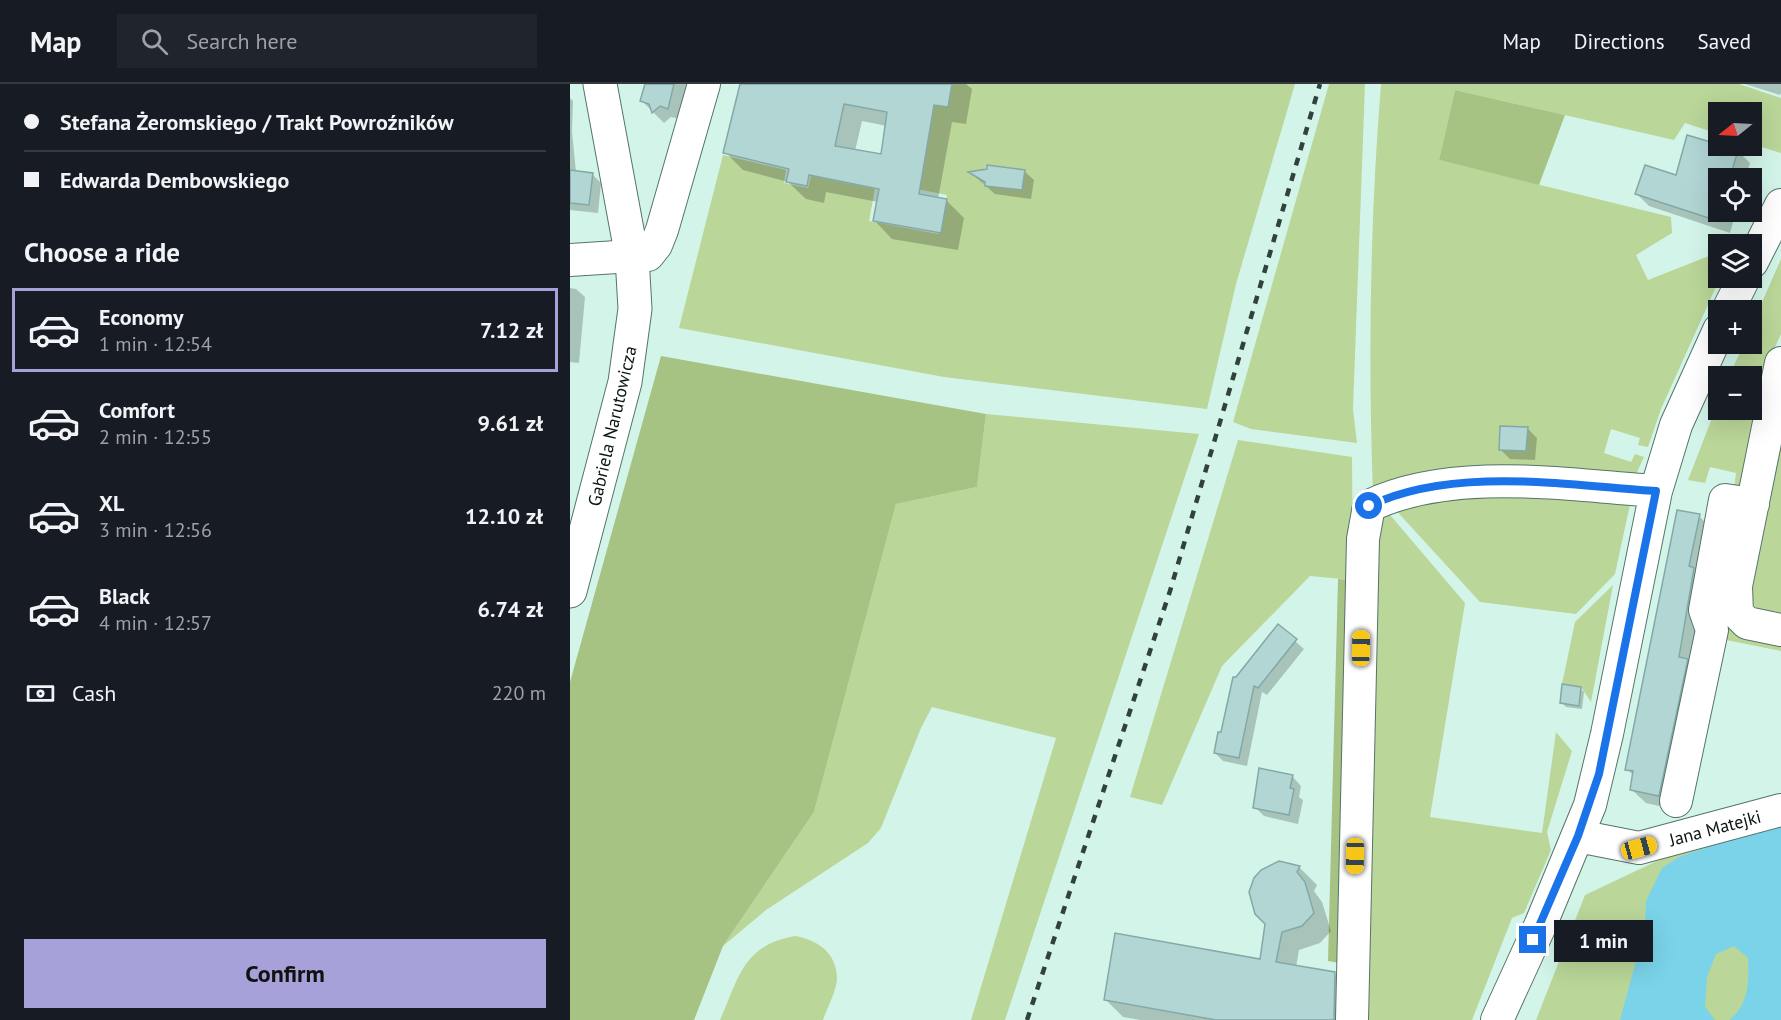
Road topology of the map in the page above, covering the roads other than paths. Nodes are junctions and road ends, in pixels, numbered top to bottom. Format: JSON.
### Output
{"nodes":[{"id":1,"x":600,"y":84,"type":"edge"},
{"id":2,"x":704,"y":84,"type":"edge"},
{"id":3,"x":1781,"y":204,"type":"edge"},
{"id":4,"x":1762,"y":242,"type":"edge"},
{"id":5,"x":632,"y":257,"type":"junction"},
{"id":6,"x":570,"y":260,"type":"edge"},
{"id":7,"x":1708,"y":354,"type":"edge"},
{"id":8,"x":1781,"y":363,"type":"edge"},
{"id":9,"x":1646,"y":490,"type":"junction"},
{"id":10,"x":570,"y":591,"type":"edge"},
{"id":11,"x":1725,"y":622,"type":"junction"},
{"id":12,"x":1781,"y":630,"type":"edge"},
{"id":13,"x":1676,"y":801,"type":"dead end"},
{"id":14,"x":1781,"y":810,"type":"edge"},
{"id":15,"x":1578,"y":836,"type":"junction"},
{"id":16,"x":1352,"y":1020,"type":"edge"},
{"id":17,"x":1497,"y":1020,"type":"edge"}],
"edges":[{"from":1,"to":5,"type":"main road","name":"Gabriela Narutowicza"},
{"from":2,"to":5,"type":"street"},
{"from":3,"to":4,"type":"street"},
{"from":5,"to":6,"type":"street"},
{"from":5,"to":10,"type":"main road","name":"Gabriela Narutowicza"},
{"from":7,"to":9,"type":"street"},
{"from":8,"to":11,"type":"street"},
{"from":9,"to":15,"type":"street"},
{"from":9,"to":16,"type":"street"},
{"from":11,"to":12,"type":"street"},
{"from":11,"to":13,"type":"street"},
{"from":14,"to":15,"type":"street","name":"Jana Matejki"},
{"from":15,"to":17,"type":"street"}]}
